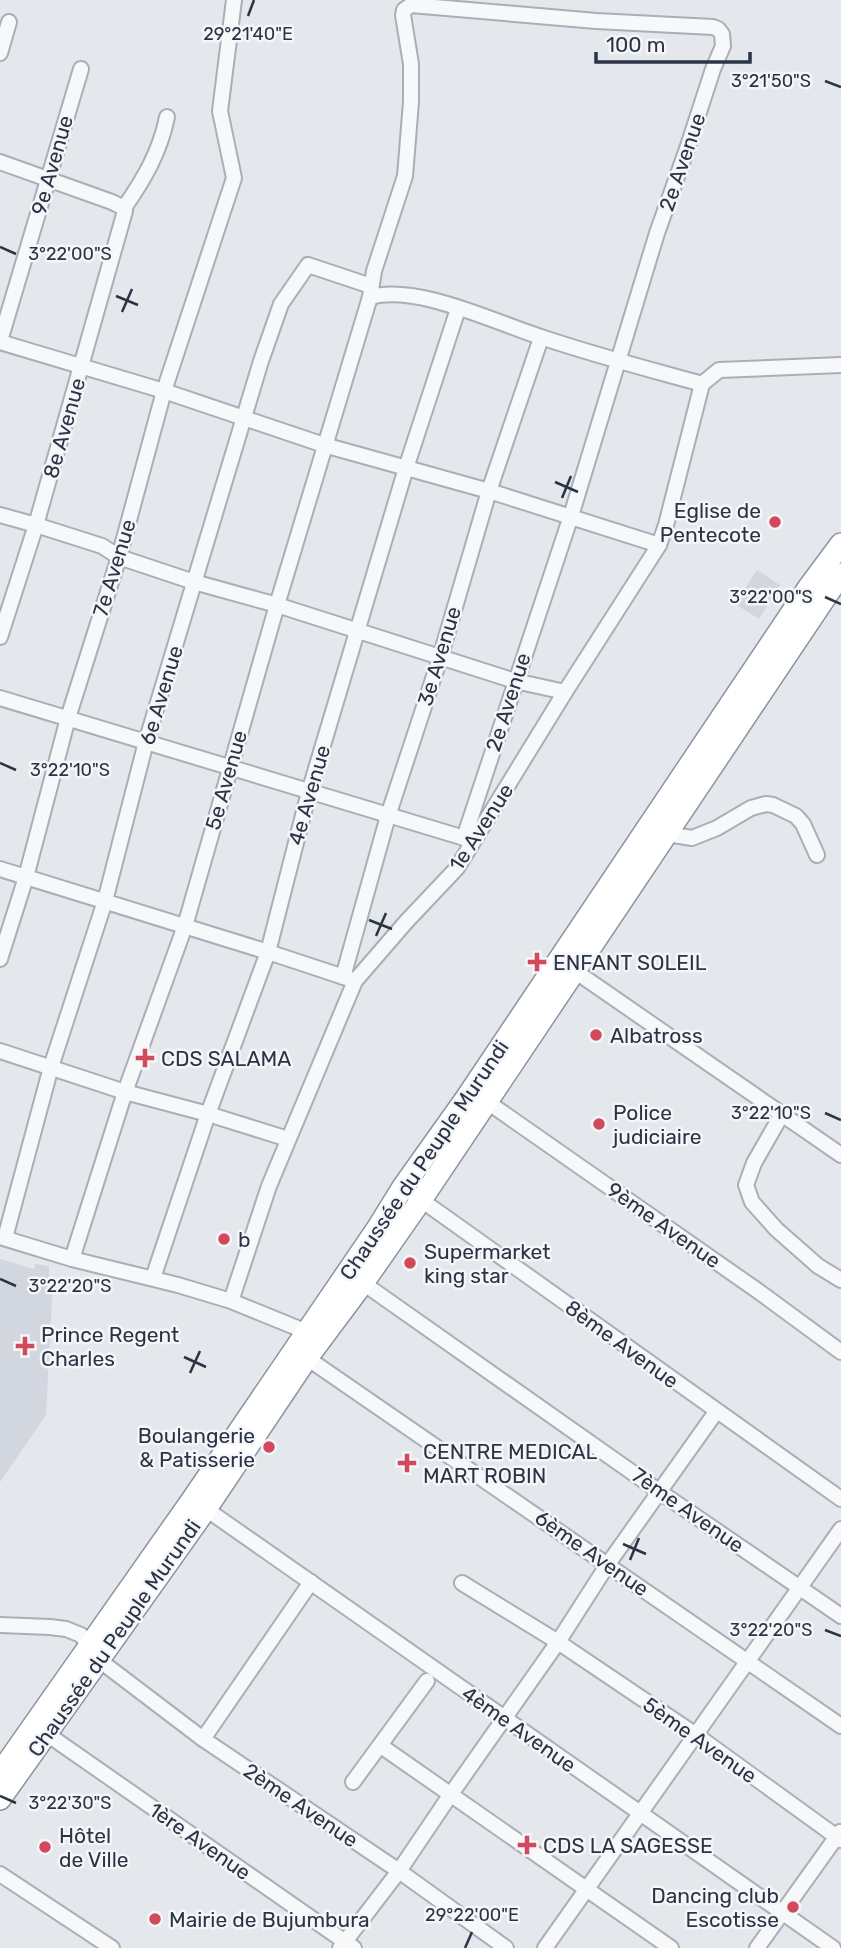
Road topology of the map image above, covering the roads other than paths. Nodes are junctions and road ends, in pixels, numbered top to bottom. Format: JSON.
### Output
{"nodes":[{"id":1,"x":234,"y":0,"type":"edge"},
{"id":2,"x":9,"y":22,"type":"dead end"},
{"id":3,"x":0,"y":53,"type":"edge"},
{"id":4,"x":80,"y":69,"type":"dead end"},
{"id":5,"x":167,"y":117,"type":"dead end"},
{"id":6,"x":0,"y":162,"type":"edge"},
{"id":7,"x":48,"y":179,"type":"junction"},
{"id":8,"x":124,"y":213,"type":"junction"},
{"id":9,"x":370,"y":292,"type":"junction"},
{"id":10,"x":458,"y":309,"type":"junction"},
{"id":11,"x":541,"y":338,"type":"junction"},
{"id":12,"x":0,"y":342,"type":"edge"},
{"id":13,"x":617,"y":361,"type":"junction"},
{"id":14,"x":841,"y":365,"type":"edge"},
{"id":15,"x":82,"y":366,"type":"junction"},
{"id":16,"x":702,"y":383,"type":"junction"},
{"id":17,"x":164,"y":391,"type":"junction"},
{"id":18,"x":243,"y":418,"type":"junction"},
{"id":19,"x":324,"y":446,"type":"junction"},
{"id":20,"x":405,"y":468,"type":"junction"},
{"id":21,"x":489,"y":491,"type":"junction"},
{"id":22,"x":0,"y":515,"type":"edge"},
{"id":23,"x":571,"y":516,"type":"junction"},
{"id":24,"x":36,"y":525,"type":"junction"},
{"id":25,"x":841,"y":544,"type":"edge"},
{"id":26,"x":659,"y":545,"type":"junction"},
{"id":27,"x":119,"y":557,"type":"junction"},
{"id":28,"x":839,"y":578,"type":"edge"},
{"id":29,"x":194,"y":582,"type":"junction"},
{"id":30,"x":809,"y":587,"type":"junction"},
{"id":31,"x":277,"y":605,"type":"junction"},
{"id":32,"x":358,"y":632,"type":"junction"},
{"id":33,"x":0,"y":638,"type":"edge"},
{"id":34,"x":440,"y":658,"type":"junction"},
{"id":35,"x":514,"y":681,"type":"junction"},
{"id":36,"x":565,"y":692,"type":"junction"},
{"id":37,"x":0,"y":698,"type":"edge"},
{"id":38,"x":68,"y":718,"type":"junction"},
{"id":39,"x":146,"y":742,"type":"junction"},
{"id":40,"x":229,"y":768,"type":"junction"},
{"id":41,"x":309,"y":792,"type":"junction"},
{"id":42,"x":388,"y":816,"type":"junction"},
{"id":43,"x":667,"y":834,"type":"junction"},
{"id":44,"x":469,"y":839,"type":"junction"},
{"id":45,"x":817,"y":855,"type":"dead end"},
{"id":46,"x":0,"y":869,"type":"edge"},
{"id":47,"x":26,"y":877,"type":"junction"},
{"id":48,"x":105,"y":901,"type":"junction"},
{"id":49,"x":185,"y":926,"type":"junction"},
{"id":50,"x":268,"y":952,"type":"junction"},
{"id":51,"x":0,"y":959,"type":"edge"},
{"id":52,"x":567,"y":966,"type":"junction"},
{"id":53,"x":349,"y":979,"type":"junction"},
{"id":54,"x":0,"y":1051,"type":"edge"},
{"id":55,"x":51,"y":1067,"type":"junction"},
{"id":56,"x":125,"y":1092,"type":"junction"},
{"id":57,"x":486,"y":1101,"type":"junction"},
{"id":58,"x":208,"y":1114,"type":"junction"},
{"id":59,"x":782,"y":1114,"type":"junction"},
{"id":60,"x":288,"y":1139,"type":"junction"},
{"id":61,"x":841,"y":1155,"type":"edge"},
{"id":62,"x":412,"y":1194,"type":"junction"},
{"id":63,"x":3,"y":1238,"type":"edge"},
{"id":64,"x":72,"y":1259,"type":"junction"},
{"id":65,"x":153,"y":1278,"type":"junction"},
{"id":66,"x":841,"y":1280,"type":"edge"},
{"id":67,"x":363,"y":1283,"type":"junction"},
{"id":68,"x":231,"y":1301,"type":"junction"},
{"id":69,"x":314,"y":1335,"type":"junction"},
{"id":70,"x":841,"y":1352,"type":"edge"},
{"id":71,"x":307,"y":1358,"type":"junction"},
{"id":72,"x":716,"y":1412,"type":"junction"},
{"id":73,"x":660,"y":1492,"type":"junction"},
{"id":74,"x":841,"y":1499,"type":"edge"},
{"id":75,"x":206,"y":1509,"type":"junction"},
{"id":76,"x":841,"y":1529,"type":"edge"},
{"id":77,"x":608,"y":1564,"type":"junction"},
{"id":78,"x":311,"y":1582,"type":"junction"},
{"id":79,"x":462,"y":1584,"type":"dead end"},
{"id":80,"x":800,"y":1587,"type":"junction"},
{"id":81,"x":841,"y":1616,"type":"edge"},
{"id":82,"x":0,"y":1625,"type":"edge"},
{"id":83,"x":558,"y":1642,"type":"junction"},
{"id":84,"x":94,"y":1653,"type":"junction"},
{"id":85,"x":747,"y":1662,"type":"junction"},
{"id":86,"x":427,"y":1681,"type":"dead end"},
{"id":87,"x":505,"y":1718,"type":"junction"},
{"id":88,"x":841,"y":1726,"type":"edge"},
{"id":89,"x":47,"y":1734,"type":"junction"},
{"id":90,"x":696,"y":1735,"type":"junction"},
{"id":91,"x":203,"y":1738,"type":"junction"},
{"id":92,"x":380,"y":1746,"type":"junction"},
{"id":93,"x":0,"y":1773,"type":"edge"},
{"id":94,"x":353,"y":1782,"type":"dead end"},
{"id":95,"x":451,"y":1794,"type":"junction"},
{"id":96,"x":0,"y":1799,"type":"edge"},
{"id":97,"x":641,"y":1814,"type":"junction"},
{"id":98,"x":840,"y":1836,"type":"edge"},
{"id":99,"x":399,"y":1871,"type":"junction"},
{"id":100,"x":0,"y":1874,"type":"edge"},
{"id":101,"x":586,"y":1890,"type":"junction"},
{"id":102,"x":783,"y":1912,"type":"junction"},
{"id":103,"x":346,"y":1946,"type":"edge"},
{"id":104,"x":112,"y":1948,"type":"edge"},
{"id":105,"x":506,"y":1948,"type":"edge"},
{"id":106,"x":545,"y":1948,"type":"edge"},
{"id":107,"x":671,"y":1948,"type":"edge"},
{"id":108,"x":757,"y":1948,"type":"edge"},
{"id":109,"x":833,"y":1948,"type":"edge"}],
"edges":[{"from":1,"to":17,"type":"street","name":"7e Avenue"},
{"from":2,"to":3,"type":"street"},
{"from":4,"to":7,"type":"street","name":"9e Avenue"},
{"from":5,"to":8,"type":"street","name":"8e Avenue"},
{"from":6,"to":7,"type":"street"},
{"from":7,"to":8,"type":"street"},
{"from":7,"to":12,"type":"street","name":"9e Avenue"},
{"from":8,"to":15,"type":"street","name":"8e Avenue"},
{"from":9,"to":10,"type":"street"},
{"from":9,"to":13,"type":"street","name":"2e Avenue"},
{"from":9,"to":18,"type":"street","name":"6e Avenue"},
{"from":9,"to":19,"type":"street","name":"5e Avenue"},
{"from":10,"to":11,"type":"street"},
{"from":10,"to":20,"type":"street","name":"4e Avenue"},
{"from":11,"to":13,"type":"street"},
{"from":11,"to":21,"type":"street","name":"3e Avenue"},
{"from":12,"to":15,"type":"street"},
{"from":13,"to":16,"type":"street"},
{"from":13,"to":23,"type":"street","name":"2e Avenue"},
{"from":14,"to":16,"type":"street"},
{"from":15,"to":17,"type":"street"},
{"from":15,"to":24,"type":"street","name":"8e Avenue"},
{"from":16,"to":26,"type":"street","name":"1e Avenue"},
{"from":17,"to":18,"type":"street"},
{"from":17,"to":27,"type":"street","name":"7e Avenue"},
{"from":18,"to":19,"type":"street"},
{"from":18,"to":29,"type":"street","name":"6e Avenue"},
{"from":19,"to":20,"type":"street"},
{"from":19,"to":31,"type":"street","name":"5e Avenue"},
{"from":20,"to":21,"type":"street"},
{"from":20,"to":32,"type":"street","name":"4e Avenue"},
{"from":21,"to":23,"type":"street"},
{"from":21,"to":34,"type":"street","name":"3e Avenue"},
{"from":22,"to":24,"type":"street"},
{"from":23,"to":26,"type":"street"},
{"from":23,"to":35,"type":"street","name":"2e Avenue"},
{"from":24,"to":27,"type":"street"},
{"from":24,"to":33,"type":"street","name":"8e Avenue"},
{"from":25,"to":30,"type":"highway","name":"Chaussée du Peuple Murundi"},
{"from":26,"to":36,"type":"street","name":"1e Avenue"},
{"from":27,"to":29,"type":"street"},
{"from":27,"to":38,"type":"street","name":"7e Avenue"},
{"from":28,"to":30,"type":"street"},
{"from":28,"to":43,"type":"highway","name":"Chaussée du Peuple Murundi"},
{"from":29,"to":31,"type":"street"},
{"from":29,"to":39,"type":"street","name":"6e Avenue"},
{"from":30,"to":52,"type":"highway","name":"Chaussée du Peuple Murundi"},
{"from":31,"to":32,"type":"street"},
{"from":31,"to":40,"type":"street","name":"5e Avenue"},
{"from":32,"to":34,"type":"street"},
{"from":32,"to":41,"type":"street","name":"4e Avenue"},
{"from":34,"to":35,"type":"street"},
{"from":34,"to":42,"type":"street","name":"3e Avenue"},
{"from":35,"to":36,"type":"street"},
{"from":35,"to":44,"type":"street","name":"2e Avenue"},
{"from":36,"to":44,"type":"street","name":"1e Avenue"},
{"from":37,"to":38,"type":"street"},
{"from":38,"to":39,"type":"street"},
{"from":38,"to":47,"type":"street","name":"7e Avenue"},
{"from":39,"to":40,"type":"street"},
{"from":39,"to":48,"type":"street","name":"6e Avenue"},
{"from":40,"to":41,"type":"street"},
{"from":40,"to":49,"type":"street","name":"5e Avenue"},
{"from":41,"to":42,"type":"street"},
{"from":41,"to":50,"type":"street","name":"4e Avenue"},
{"from":42,"to":44,"type":"street"},
{"from":42,"to":53,"type":"street","name":"3e Avenue"},
{"from":43,"to":45,"type":"street"},
{"from":43,"to":52,"type":"highway","name":"Chaussée du Peuple Murundi"},
{"from":44,"to":53,"type":"street","name":"1e Avenue"},
{"from":46,"to":47,"type":"street"},
{"from":47,"to":48,"type":"street"},
{"from":47,"to":51,"type":"street","name":"7e Avenue"},
{"from":48,"to":49,"type":"street"},
{"from":48,"to":55,"type":"street","name":"6e Avenue"},
{"from":49,"to":50,"type":"street"},
{"from":49,"to":56,"type":"street","name":"5e Avenue"},
{"from":50,"to":53,"type":"street"},
{"from":50,"to":58,"type":"street","name":"4e Avenue"},
{"from":52,"to":57,"type":"highway","name":"Chaussée du Peuple Murundi"},
{"from":52,"to":59,"type":"street"},
{"from":52,"to":62,"type":"highway","name":"Chaussée du Peuple Murundi"},
{"from":53,"to":60,"type":"street","name":"1e Avenue"},
{"from":54,"to":55,"type":"street"},
{"from":55,"to":56,"type":"street"},
{"from":55,"to":63,"type":"street","name":"6e Avenue"},
{"from":56,"to":58,"type":"street"},
{"from":56,"to":64,"type":"street","name":"5e Avenue"},
{"from":57,"to":62,"type":"highway","name":"Chaussée du Peuple Murundi"},
{"from":57,"to":70,"type":"street","name":"9ème Avenue"},
{"from":58,"to":60,"type":"street"},
{"from":58,"to":65,"type":"street","name":"4e Avenue"},
{"from":59,"to":61,"type":"street"},
{"from":59,"to":66,"type":"street"},
{"from":60,"to":68,"type":"street","name":"1e Avenue"},
{"from":62,"to":67,"type":"highway","name":"Chaussée du Peuple Murundi"},
{"from":62,"to":69,"type":"highway","name":"Chaussée du Peuple Murundi"},
{"from":62,"to":72,"type":"street","name":"8ème Avenue"},
{"from":63,"to":64,"type":"street"},
{"from":64,"to":65,"type":"street"},
{"from":65,"to":68,"type":"street"},
{"from":67,"to":69,"type":"highway","name":"Chaussée du Peuple Murundi"},
{"from":67,"to":73,"type":"street","name":"7ème Avenue"},
{"from":68,"to":69,"type":"street"},
{"from":69,"to":71,"type":"highway","name":"Chaussée du Peuple Murundi"},
{"from":69,"to":84,"type":"highway","name":"Chaussée du Peuple Murundi"},
{"from":71,"to":75,"type":"highway","name":"Chaussée du Peuple Murundi"},
{"from":71,"to":77,"type":"street","name":"6ème Avenue"},
{"from":72,"to":73,"type":"street"},
{"from":72,"to":74,"type":"street","name":"8ème Avenue"},
{"from":73,"to":77,"type":"street"},
{"from":73,"to":80,"type":"street","name":"7ème Avenue"},
{"from":75,"to":78,"type":"street","name":"4ème Avenue"},
{"from":75,"to":84,"type":"highway","name":"Chaussée du Peuple Murundi"},
{"from":76,"to":80,"type":"street"},
{"from":77,"to":83,"type":"street"},
{"from":77,"to":85,"type":"street","name":"6ème Avenue"},
{"from":78,"to":87,"type":"street","name":"4ème Avenue"},
{"from":78,"to":91,"type":"street"},
{"from":79,"to":83,"type":"street","name":"5ème Avenue"},
{"from":80,"to":81,"type":"street","name":"7ème Avenue"},
{"from":80,"to":85,"type":"street"},
{"from":82,"to":84,"type":"street","name":"2ème Avenue"},
{"from":83,"to":87,"type":"street"},
{"from":83,"to":90,"type":"street","name":"5ème Avenue"},
{"from":84,"to":89,"type":"highway","name":"Chaussée du Peuple Murundi"},
{"from":84,"to":91,"type":"street","name":"2ème Avenue"},
{"from":84,"to":93,"type":"highway","name":"Chaussée du Peuple Murundi"},
{"from":85,"to":88,"type":"street","name":"6ème Avenue"},
{"from":85,"to":90,"type":"street"},
{"from":86,"to":92,"type":"street"},
{"from":87,"to":95,"type":"street"},
{"from":87,"to":97,"type":"street","name":"4ème Avenue"},
{"from":89,"to":96,"type":"highway","name":"Chaussée du Peuple Murundi"},
{"from":89,"to":103,"type":"street","name":"1ère Avenue"},
{"from":90,"to":97,"type":"street"},
{"from":90,"to":98,"type":"street","name":"5ème Avenue"},
{"from":91,"to":99,"type":"street","name":"2ème Avenue"},
{"from":92,"to":94,"type":"street"},
{"from":92,"to":95,"type":"street"},
{"from":95,"to":99,"type":"street"},
{"from":95,"to":101,"type":"street"},
{"from":97,"to":101,"type":"street"},
{"from":97,"to":102,"type":"street","name":"4ème Avenue"},
{"from":98,"to":102,"type":"street"},
{"from":99,"to":103,"type":"street"},
{"from":99,"to":105,"type":"street","name":"2ème Avenue"},
{"from":100,"to":104,"type":"street"},
{"from":101,"to":106,"type":"street"},
{"from":101,"to":107,"type":"street"},
{"from":102,"to":108,"type":"street"},
{"from":102,"to":109,"type":"street","name":"4ème Avenue"}]}
